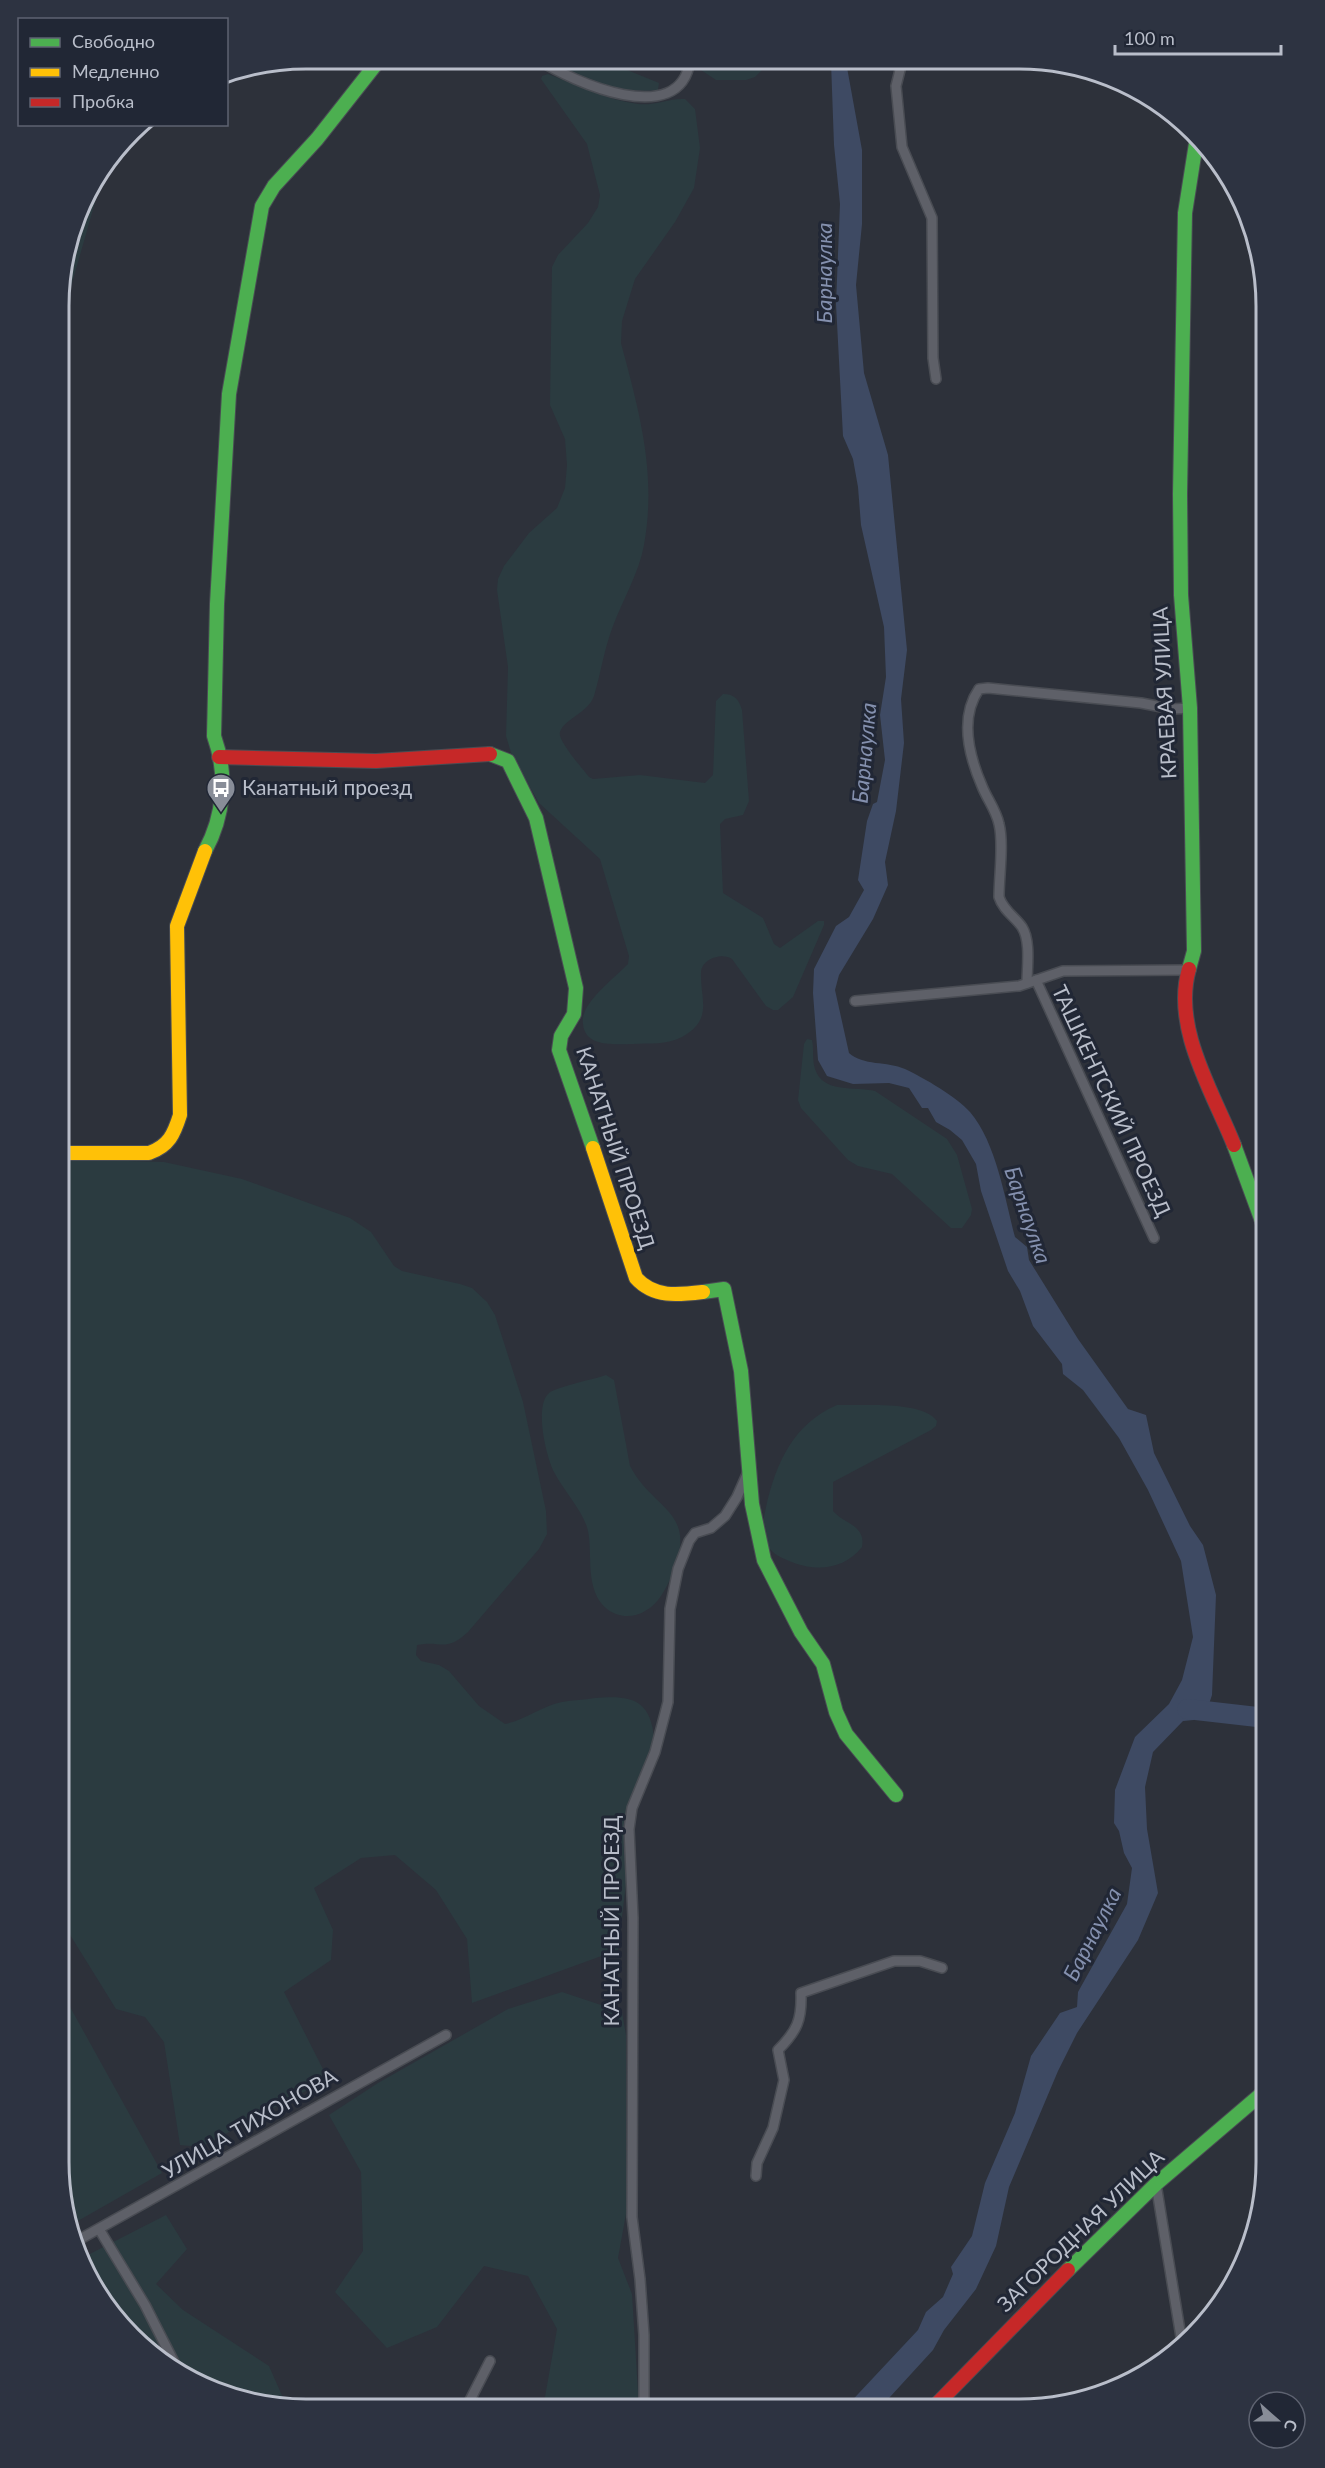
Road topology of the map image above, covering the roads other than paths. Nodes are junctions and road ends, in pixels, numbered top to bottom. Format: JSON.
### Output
{"nodes":[{"id":1,"x":372,"y":69,"type":"edge"},
{"id":2,"x":556,"y":69,"type":"edge"},
{"id":3,"x":688,"y":69,"type":"edge"},
{"id":4,"x":900,"y":69,"type":"edge"},
{"id":5,"x":1195,"y":148,"type":"edge"},
{"id":6,"x":936,"y":379,"type":"dead end"},
{"id":7,"x":1190,"y":708,"type":"junction"},
{"id":8,"x":219,"y":757,"type":"junction"},
{"id":9,"x":1188,"y":970,"type":"junction"},
{"id":10,"x":1032,"y":982,"type":"junction"},
{"id":11,"x":855,"y":1001,"type":"dead end"},
{"id":12,"x":69,"y":1153,"type":"edge"},
{"id":13,"x":1256,"y":1205,"type":"edge"},
{"id":14,"x":1154,"y":1238,"type":"dead end"},
{"id":15,"x":750,"y":1467,"type":"junction"},
{"id":16,"x":896,"y":1795,"type":"dead end"},
{"id":17,"x":942,"y":1968,"type":"dead end"},
{"id":18,"x":446,"y":2035,"type":"dead end"},
{"id":19,"x":1256,"y":2099,"type":"edge"},
{"id":20,"x":756,"y":2176,"type":"dead end"},
{"id":21,"x":1156,"y":2184,"type":"junction"},
{"id":22,"x":99,"y":2229,"type":"junction"},
{"id":23,"x":82,"y":2238,"type":"edge"},
{"id":24,"x":1181,"y":2334,"type":"edge"},
{"id":25,"x":171,"y":2356,"type":"edge"},
{"id":26,"x":490,"y":2361,"type":"dead end"},
{"id":27,"x":471,"y":2399,"type":"edge"},
{"id":28,"x":644,"y":2399,"type":"edge"},
{"id":29,"x":942,"y":2399,"type":"edge"}],
"edges":[{"from":1,"to":8,"type":"street"},
{"from":2,"to":3,"type":"street"},
{"from":4,"to":6,"type":"street"},
{"from":5,"to":7,"type":"street","name":"КРАЕВАЯ УЛИЦА"},
{"from":7,"to":9,"type":"street","name":"КРАЕВАЯ УЛИЦА"},
{"from":7,"to":10,"type":"street","name":"ТАШКЕНТСКИЙ ПРОЕЗД"},
{"from":8,"to":12,"type":"street"},
{"from":8,"to":15,"type":"street","name":"КАНАТНЫЙ ПРОЕЗД"},
{"from":9,"to":10,"type":"street"},
{"from":9,"to":13,"type":"street","name":"КРАЕВАЯ УЛИЦА"},
{"from":10,"to":11,"type":"street"},
{"from":10,"to":14,"type":"street","name":"ТАШКЕНТСКИЙ ПРОЕЗД"},
{"from":15,"to":16,"type":"street","name":"КАНАТНЫЙ ПРОЕЗД"},
{"from":15,"to":28,"type":"street","name":"КАНАТНЫЙ ПРОЕЗД"},
{"from":17,"to":20,"type":"street"},
{"from":18,"to":22,"type":"street","name":"УЛИЦА ТИХОНОВА"},
{"from":19,"to":21,"type":"street","name":"ЗАГОРОДНАЯ УЛИЦА"},
{"from":21,"to":24,"type":"street"},
{"from":21,"to":29,"type":"street","name":"ЗАГОРОДНАЯ УЛИЦА"},
{"from":22,"to":23,"type":"street","name":"УЛИЦА ТИХОНОВА"},
{"from":22,"to":25,"type":"street"},
{"from":26,"to":27,"type":"street"}]}
